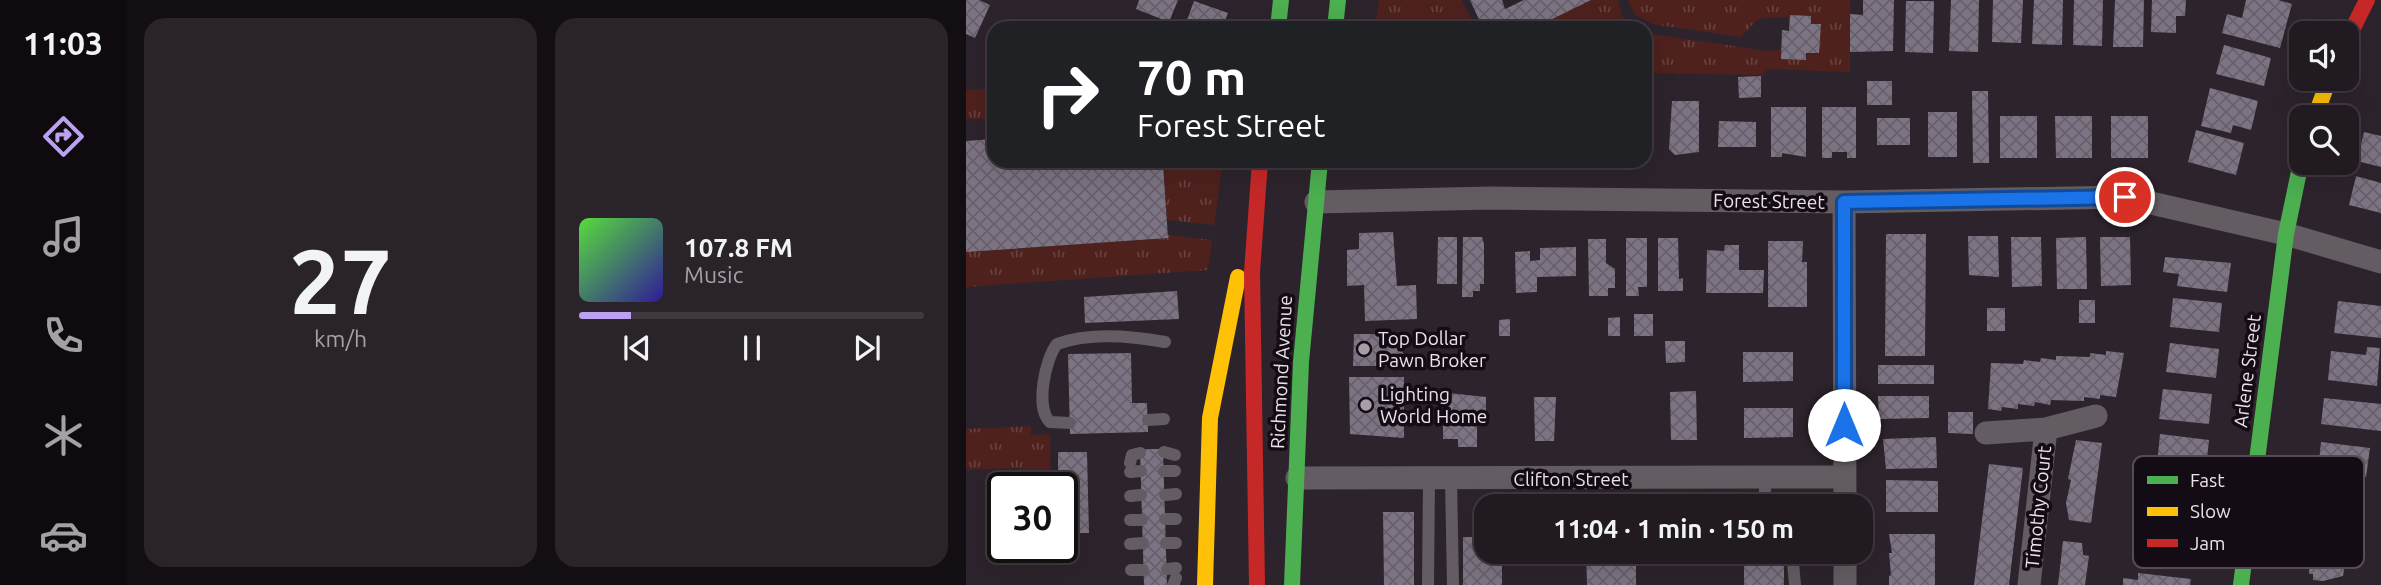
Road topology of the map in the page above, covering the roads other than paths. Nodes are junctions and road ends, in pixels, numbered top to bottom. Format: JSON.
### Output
{"nodes":[{"id":1,"x":1281,"y":0,"type":"edge"},
{"id":2,"x":1338,"y":0,"type":"edge"},
{"id":3,"x":2367,"y":0,"type":"edge"},
{"id":4,"x":1279,"y":21,"type":"edge"},
{"id":5,"x":1336,"y":21,"type":"edge"},
{"id":6,"x":2356,"y":21,"type":"edge"},
{"id":7,"x":1260,"y":168,"type":"edge"},
{"id":8,"x":1319,"y":168,"type":"edge"},
{"id":9,"x":2298,"y":175,"type":"edge"},
{"id":10,"x":1256,"y":197,"type":"junction"},
{"id":11,"x":1315,"y":202,"type":"junction"},
{"id":12,"x":1844,"y":202,"type":"junction"},
{"id":13,"x":2286,"y":234,"type":"junction"},
{"id":14,"x":2381,"y":262,"type":"edge"},
{"id":15,"x":1165,"y":342,"type":"dead end"},
{"id":16,"x":2095,"y":416,"type":"dead end"},
{"id":17,"x":1164,"y":419,"type":"dead end"},
{"id":18,"x":1148,"y":420,"type":"dead end"},
{"id":19,"x":1070,"y":423,"type":"dead end"},
{"id":20,"x":2046,"y":429,"type":"junction"},
{"id":21,"x":1986,"y":433,"type":"dead end"},
{"id":22,"x":1140,"y":453,"type":"dead end"},
{"id":23,"x":2258,"y":456,"type":"edge"},
{"id":24,"x":1134,"y":469,"type":"dead end"},
{"id":25,"x":1844,"y":477,"type":"junction"},
{"id":26,"x":1297,"y":478,"type":"junction"},
{"id":27,"x":1765,"y":478,"type":"junction"},
{"id":28,"x":1440,"y":479,"type":"junction"},
{"id":29,"x":1765,"y":494,"type":"edge"},
{"id":30,"x":1844,"y":494,"type":"edge"},
{"id":31,"x":1793,"y":564,"type":"edge"},
{"id":32,"x":1845,"y":564,"type":"edge"},
{"id":33,"x":1205,"y":585,"type":"edge"},
{"id":34,"x":1257,"y":585,"type":"edge"},
{"id":35,"x":1292,"y":585,"type":"edge"},
{"id":36,"x":1428,"y":585,"type":"edge"},
{"id":37,"x":1453,"y":585,"type":"edge"},
{"id":38,"x":1795,"y":585,"type":"edge"},
{"id":39,"x":1845,"y":585,"type":"edge"},
{"id":40,"x":2029,"y":585,"type":"edge"}],
"edges":[{"from":1,"to":4,"type":"main road"},
{"from":2,"to":5,"type":"main road"},
{"from":3,"to":6,"type":"main road"},
{"from":7,"to":10,"type":"main road","name":"Richmond Avenue"},
{"from":8,"to":11,"type":"main road","name":"Richmond Avenue"},
{"from":9,"to":13,"type":"main road","name":"Arlene Street"},
{"from":10,"to":33,"type":"main road"},
{"from":10,"to":34,"type":"main road","name":"Richmond Avenue"},
{"from":11,"to":12,"type":"street","name":"Forest Street"},
{"from":11,"to":26,"type":"main road","name":"Richmond Avenue"},
{"from":12,"to":13,"type":"street","name":"Forest Street"},
{"from":12,"to":25,"type":"street"},
{"from":13,"to":14,"type":"street","name":"Forest Street"},
{"from":13,"to":23,"type":"main road","name":"Arlene Street"},
{"from":15,"to":19,"type":"lane"},
{"from":16,"to":20,"type":"street","name":"Timothy Court"},
{"from":17,"to":18,"type":"lane"},
{"from":20,"to":21,"type":"street","name":"Timothy Court"},
{"from":20,"to":40,"type":"street","name":"Timothy Court"},
{"from":22,"to":24,"type":"lane"},
{"from":25,"to":27,"type":"street","name":"Clifton Street"},
{"from":25,"to":30,"type":"street"},
{"from":26,"to":28,"type":"street","name":"Clifton Street"},
{"from":26,"to":35,"type":"main road","name":"Richmond Avenue"},
{"from":27,"to":28,"type":"street","name":"Clifton Street"},
{"from":27,"to":29,"type":"lane"},
{"from":28,"to":36,"type":"lane"},
{"from":28,"to":37,"type":"lane"},
{"from":31,"to":38,"type":"lane"},
{"from":32,"to":39,"type":"street"}]}
